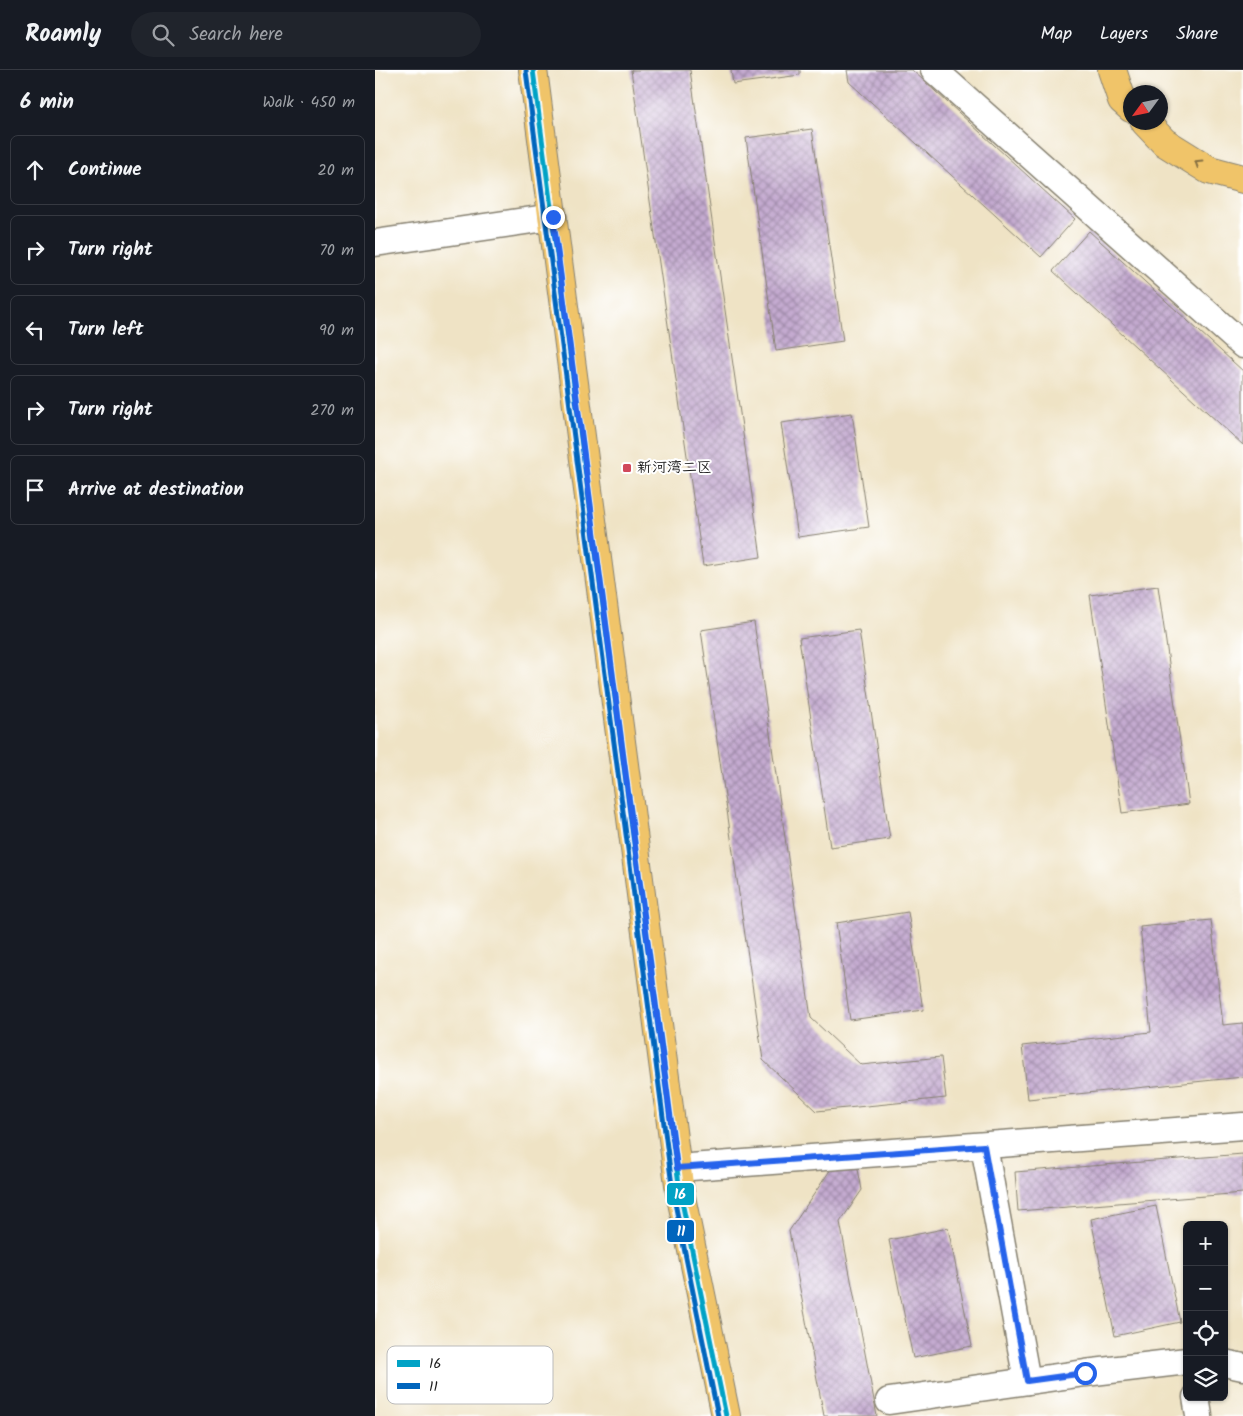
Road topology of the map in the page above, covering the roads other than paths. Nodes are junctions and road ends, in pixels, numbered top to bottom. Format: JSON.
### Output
{"nodes":[{"id":1,"x":533,"y":70,"type":"edge"},
{"id":2,"x":934,"y":70,"type":"edge"},
{"id":3,"x":1112,"y":70,"type":"edge"},
{"id":4,"x":1123,"y":100,"type":"edge"},
{"id":5,"x":1153,"y":130,"type":"edge"},
{"id":6,"x":1243,"y":180,"type":"edge"},
{"id":7,"x":553,"y":217,"type":"junction"},
{"id":8,"x":375,"y":243,"type":"edge"},
{"id":9,"x":1243,"y":345,"type":"edge"},
{"id":10,"x":1243,"y":1126,"type":"edge"},
{"id":11,"x":984,"y":1146,"type":"junction"},
{"id":12,"x":677,"y":1168,"type":"junction"},
{"id":13,"x":1183,"y":1362,"type":"edge"},
{"id":14,"x":1228,"y":1364,"type":"edge"},
{"id":15,"x":1243,"y":1367,"type":"edge"},
{"id":16,"x":1027,"y":1381,"type":"junction"},
{"id":17,"x":1197,"y":1401,"type":"edge"},
{"id":18,"x":889,"y":1402,"type":"dead end"},
{"id":19,"x":726,"y":1416,"type":"edge"},
{"id":20,"x":1199,"y":1416,"type":"edge"}],
"edges":[{"from":1,"to":7,"type":"main road"},
{"from":2,"to":9,"type":"street"},
{"from":3,"to":4,"type":"main road"},
{"from":6,"to":5,"type":"main road","one_way":true},
{"from":7,"to":8,"type":"street"},
{"from":7,"to":12,"type":"main road"},
{"from":10,"to":11,"type":"street"},
{"from":11,"to":12,"type":"street"},
{"from":11,"to":16,"type":"street"},
{"from":12,"to":19,"type":"main road"},
{"from":13,"to":16,"type":"street"},
{"from":14,"to":15,"type":"street"},
{"from":16,"to":18,"type":"street"},
{"from":17,"to":20,"type":"street"}]}
